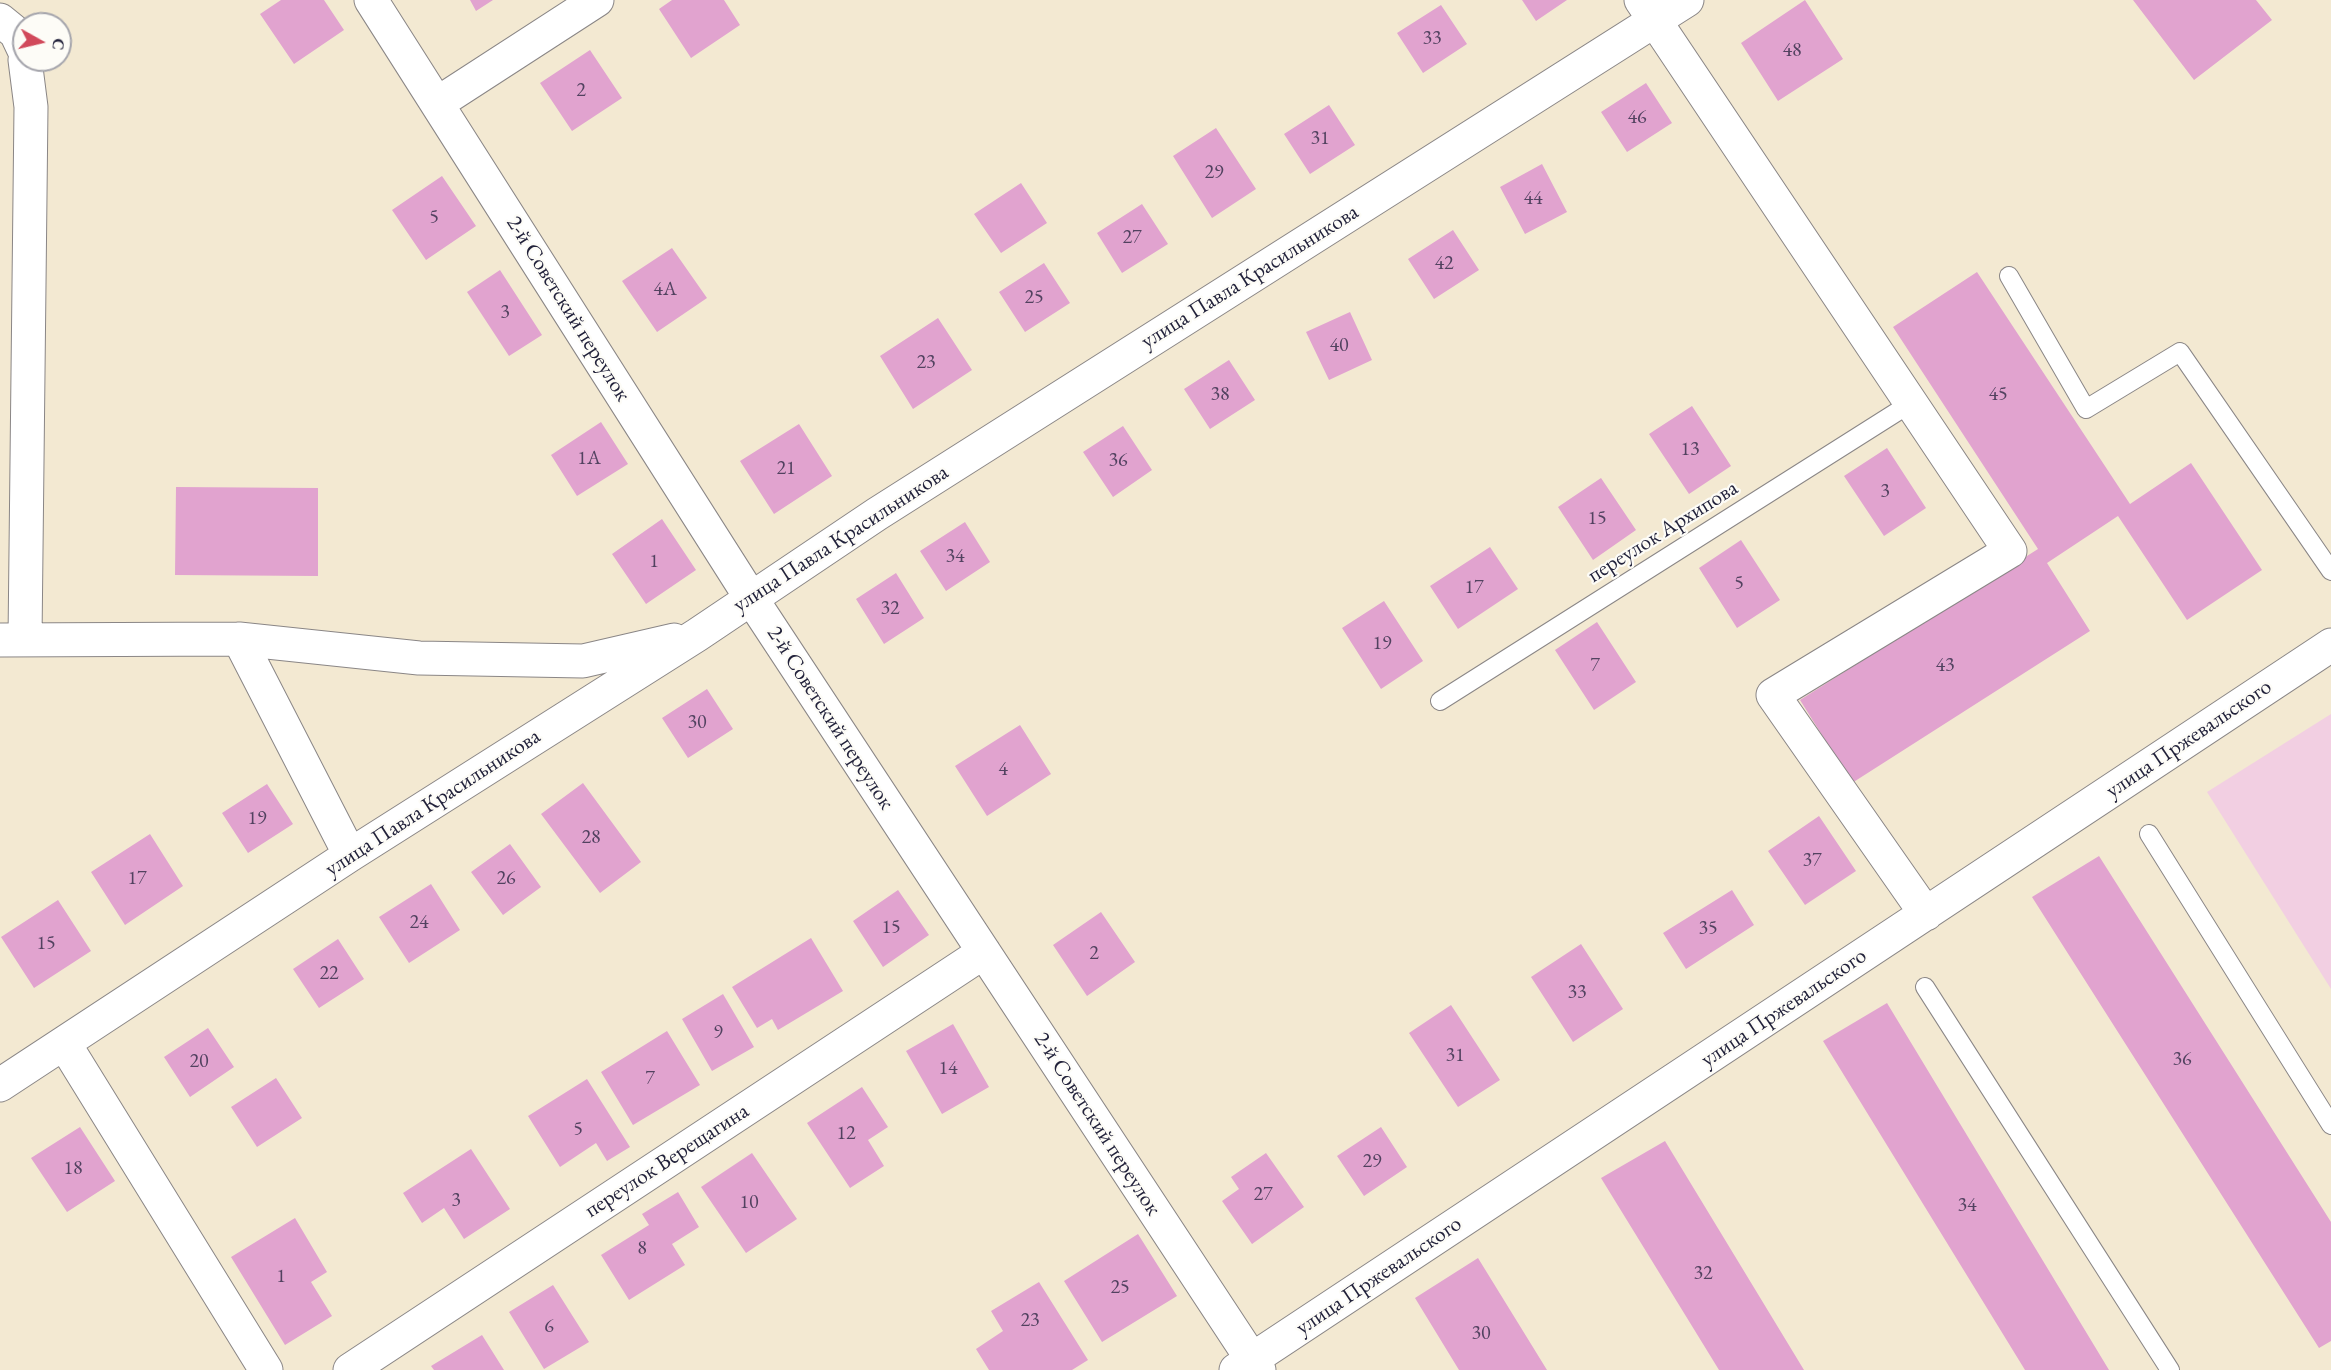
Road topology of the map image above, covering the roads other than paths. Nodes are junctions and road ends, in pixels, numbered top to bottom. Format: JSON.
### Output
{"nodes":[{"id":1,"x":371,"y":0,"type":"edge"},
{"id":2,"x":597,"y":0,"type":"edge"},
{"id":3,"x":1687,"y":0,"type":"edge"},
{"id":4,"x":1648,"y":10,"type":"edge"},
{"id":5,"x":0,"y":20,"type":"edge"},
{"id":6,"x":12,"y":30,"type":"edge"},
{"id":7,"x":27,"y":72,"type":"edge"},
{"id":8,"x":438,"y":103,"type":"junction"},
{"id":9,"x":2009,"y":276,"type":"dead end"},
{"id":10,"x":1911,"y":403,"type":"junction"},
{"id":11,"x":2331,"y":571,"type":"edge"},
{"id":12,"x":751,"y":598,"type":"junction"},
{"id":13,"x":697,"y":635,"type":"junction"},
{"id":14,"x":13,"y":639,"type":"edge"},
{"id":15,"x":239,"y":639,"type":"junction"},
{"id":16,"x":2331,"y":645,"type":"edge"},
{"id":17,"x":1440,"y":701,"type":"dead end"},
{"id":18,"x":2149,"y":834,"type":"dead end"},
{"id":19,"x":350,"y":855,"type":"junction"},
{"id":20,"x":1926,"y":914,"type":"junction"},
{"id":21,"x":984,"y":952,"type":"junction"},
{"id":22,"x":1925,"y":987,"type":"dead end"},
{"id":23,"x":64,"y":1043,"type":"junction"},
{"id":24,"x":0,"y":1085,"type":"edge"},
{"id":25,"x":2331,"y":1125,"type":"edge"},
{"id":26,"x":1249,"y":1366,"type":"edge"},
{"id":27,"x":266,"y":1370,"type":"edge"},
{"id":28,"x":350,"y":1370,"type":"edge"},
{"id":29,"x":2170,"y":1370,"type":"edge"}],
"edges":[{"from":1,"to":8,"type":"street","name":"2-й Советский переулок"},
{"from":2,"to":8,"type":"street"},
{"from":3,"to":4,"type":"street","name":"улица Павла Красильникова"},
{"from":4,"to":10,"type":"street"},
{"from":4,"to":12,"type":"street","name":"улица Павла Красильникова"},
{"from":5,"to":6,"type":"street"},
{"from":7,"to":14,"type":"street"},
{"from":8,"to":12,"type":"street","name":"2-й Советский переулок"},
{"from":9,"to":11,"type":"lane"},
{"from":10,"to":17,"type":"lane","name":"переулок Архипова"},
{"from":10,"to":20,"type":"street"},
{"from":12,"to":13,"type":"street","name":"улица Павла Красильникова"},
{"from":12,"to":21,"type":"street","name":"2-й Советский переулок"},
{"from":13,"to":15,"type":"street"},
{"from":13,"to":19,"type":"street","name":"улица Павла Красильникова"},
{"from":14,"to":15,"type":"street"},
{"from":15,"to":19,"type":"street"},
{"from":16,"to":20,"type":"street","name":"улица Пржевальского"},
{"from":18,"to":25,"type":"lane"},
{"from":19,"to":23,"type":"street","name":"улица Павла Красильникова"},
{"from":20,"to":26,"type":"street","name":"улица Пржевальского"},
{"from":21,"to":26,"type":"street","name":"2-й Советский переулок"},
{"from":21,"to":28,"type":"street","name":"переулок Верещагина"},
{"from":22,"to":29,"type":"lane"},
{"from":23,"to":24,"type":"street","name":"улица Павла Красильникова"},
{"from":23,"to":27,"type":"street"}]}
